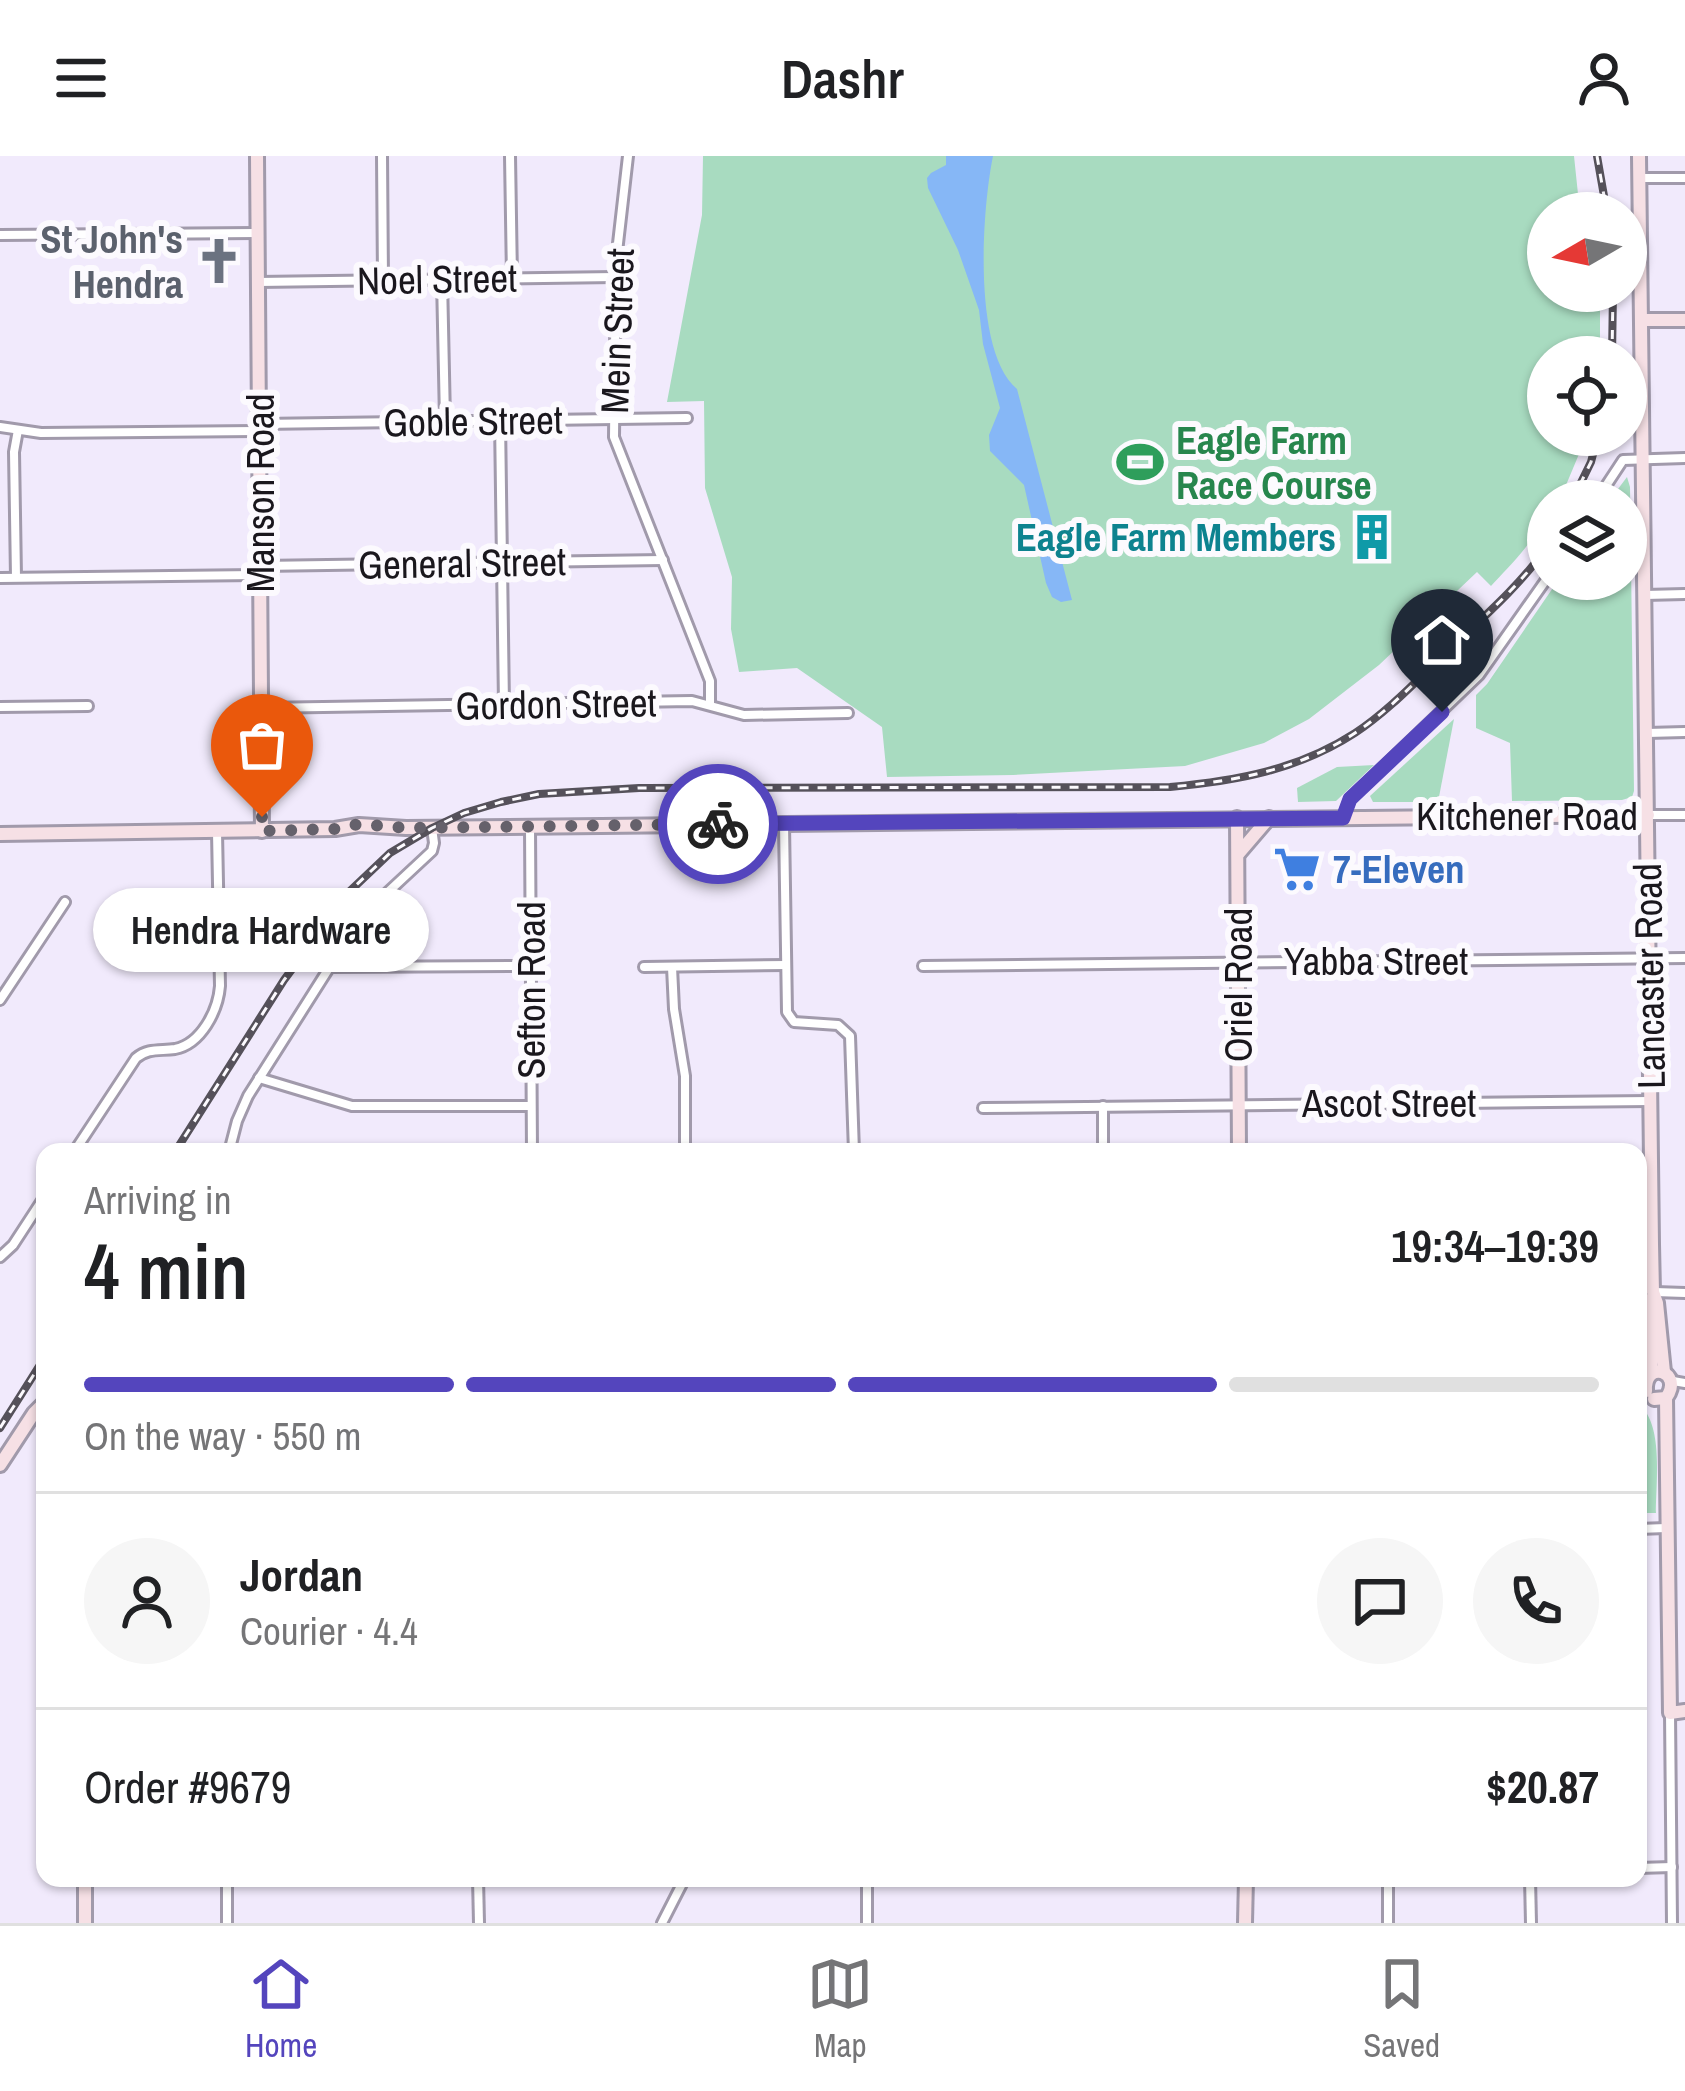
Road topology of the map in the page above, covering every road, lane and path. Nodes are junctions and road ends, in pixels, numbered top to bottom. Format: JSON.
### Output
{"nodes":[{"id":1,"x":257,"y":156,"type":"edge"},
{"id":2,"x":382,"y":156,"type":"edge"},
{"id":3,"x":510,"y":156,"type":"edge"},
{"id":4,"x":628,"y":156,"type":"edge"},
{"id":5,"x":1639,"y":156,"type":"edge"},
{"id":6,"x":1640,"y":178,"type":"junction"},
{"id":7,"x":1685,"y":178,"type":"edge"},
{"id":8,"x":258,"y":232,"type":"junction"},
{"id":9,"x":0,"y":235,"type":"edge"},
{"id":10,"x":512,"y":278,"type":"junction"},
{"id":11,"x":616,"y":278,"type":"junction"},
{"id":12,"x":442,"y":279,"type":"junction"},
{"id":13,"x":383,"y":280,"type":"junction"},
{"id":14,"x":258,"y":282,"type":"junction"},
{"id":15,"x":1642,"y":320,"type":"junction"},
{"id":16,"x":1685,"y":320,"type":"edge"},
{"id":17,"x":687,"y":418,"type":"dead end"},
{"id":18,"x":613,"y":419,"type":"junction"},
{"id":19,"x":445,"y":420,"type":"junction"},
{"id":20,"x":500,"y":420,"type":"junction"},
{"id":21,"x":0,"y":427,"type":"edge"},
{"id":22,"x":260,"y":428,"type":"junction"},
{"id":23,"x":18,"y":430,"type":"junction"},
{"id":24,"x":1644,"y":458,"type":"junction"},
{"id":25,"x":1685,"y":458,"type":"edge"},
{"id":26,"x":1610,"y":480,"type":"edge"},
{"id":27,"x":1644,"y":480,"type":"edge"},
{"id":28,"x":663,"y":560,"type":"junction"},
{"id":29,"x":502,"y":563,"type":"junction"},
{"id":30,"x":261,"y":570,"type":"junction"},
{"id":31,"x":0,"y":578,"type":"edge"},
{"id":32,"x":16,"y":578,"type":"junction"},
{"id":33,"x":1685,"y":594,"type":"edge"},
{"id":34,"x":1647,"y":595,"type":"edge"},
{"id":35,"x":1532,"y":600,"type":"edge"},
{"id":36,"x":1646,"y":600,"type":"edge"},
{"id":37,"x":710,"y":704,"type":"junction"},
{"id":38,"x":504,"y":705,"type":"junction"},
{"id":39,"x":88,"y":706,"type":"dead end"},
{"id":40,"x":0,"y":707,"type":"edge"},
{"id":41,"x":261,"y":708,"type":"junction"},
{"id":42,"x":848,"y":713,"type":"dead end"},
{"id":43,"x":1685,"y":732,"type":"edge"},
{"id":44,"x":1647,"y":733,"type":"junction"},
{"id":45,"x":1648,"y":815,"type":"junction"},
{"id":46,"x":1685,"y":815,"type":"edge"},
{"id":47,"x":1237,"y":818,"type":"junction"},
{"id":48,"x":1269,"y":818,"type":"junction"},
{"id":49,"x":1343,"y":818,"type":"junction"},
{"id":50,"x":784,"y":823,"type":"junction"},
{"id":51,"x":530,"y":827,"type":"junction"},
{"id":52,"x":433,"y":828,"type":"junction"},
{"id":53,"x":262,"y":831,"type":"junction"},
{"id":54,"x":217,"y":832,"type":"junction"},
{"id":55,"x":0,"y":834,"type":"edge"},
{"id":56,"x":1238,"y":854,"type":"junction"},
{"id":57,"x":65,"y":902,"type":"dead end"},
{"id":58,"x":1649,"y":958,"type":"junction"},
{"id":59,"x":1685,"y":958,"type":"edge"},
{"id":60,"x":1237,"y":963,"type":"junction"},
{"id":61,"x":786,"y":965,"type":"junction"},
{"id":62,"x":530,"y":966,"type":"junction"},
{"id":63,"x":923,"y":966,"type":"dead end"},
{"id":64,"x":644,"y":967,"type":"dead end"},
{"id":65,"x":672,"y":967,"type":"junction"},
{"id":66,"x":329,"y":968,"type":"junction"},
{"id":67,"x":0,"y":1000,"type":"edge"},
{"id":68,"x":259,"y":1078,"type":"junction"},
{"id":69,"x":1651,"y":1101,"type":"junction"},
{"id":70,"x":1239,"y":1104,"type":"junction"},
{"id":71,"x":531,"y":1106,"type":"junction"},
{"id":72,"x":1103,"y":1106,"type":"junction"},
{"id":73,"x":983,"y":1108,"type":"dead end"},
{"id":74,"x":80,"y":1143,"type":"edge"},
{"id":75,"x":231,"y":1143,"type":"edge"},
{"id":76,"x":532,"y":1143,"type":"edge"},
{"id":77,"x":685,"y":1143,"type":"edge"},
{"id":78,"x":854,"y":1143,"type":"edge"},
{"id":79,"x":1103,"y":1143,"type":"edge"},
{"id":80,"x":1239,"y":1143,"type":"edge"},
{"id":81,"x":36,"y":1210,"type":"edge"},
{"id":82,"x":1647,"y":1215,"type":"edge"},
{"id":83,"x":1647,"y":1250,"type":"edge"},
{"id":84,"x":0,"y":1257,"type":"edge"},
{"id":85,"x":1654,"y":1292,"type":"junction"},
{"id":86,"x":1685,"y":1293,"type":"edge"},
{"id":87,"x":1660,"y":1386,"type":"edge"},
{"id":88,"x":36,"y":1411,"type":"edge"},
{"id":89,"x":0,"y":1466,"type":"edge"},
{"id":90,"x":1669,"y":1528,"type":"junction"},
{"id":91,"x":1647,"y":1529,"type":"edge"},
{"id":92,"x":1678,"y":1712,"type":"edge"},
{"id":93,"x":1672,"y":1867,"type":"junction"},
{"id":94,"x":1647,"y":1868,"type":"edge"},
{"id":95,"x":85,"y":1887,"type":"edge"},
{"id":96,"x":227,"y":1887,"type":"edge"},
{"id":97,"x":478,"y":1887,"type":"edge"},
{"id":98,"x":680,"y":1887,"type":"edge"},
{"id":99,"x":867,"y":1887,"type":"edge"},
{"id":100,"x":1246,"y":1887,"type":"edge"},
{"id":101,"x":1388,"y":1887,"type":"edge"},
{"id":102,"x":1530,"y":1887,"type":"edge"},
{"id":103,"x":85,"y":1923,"type":"edge"},
{"id":104,"x":227,"y":1923,"type":"edge"},
{"id":105,"x":478,"y":1923,"type":"edge"},
{"id":106,"x":662,"y":1923,"type":"edge"},
{"id":107,"x":867,"y":1923,"type":"edge"},
{"id":108,"x":1245,"y":1923,"type":"edge"},
{"id":109,"x":1388,"y":1923,"type":"edge"},
{"id":110,"x":1531,"y":1923,"type":"edge"},
{"id":111,"x":1672,"y":1923,"type":"edge"}],
"edges":[{"from":1,"to":8,"type":"main road","name":"Manson Road"},
{"from":2,"to":13,"type":"street"},
{"from":3,"to":10,"type":"street"},
{"from":4,"to":11,"type":"street","name":"Mein Street"},
{"from":5,"to":6,"type":"main road","name":"Lancaster Road"},
{"from":6,"to":7,"type":"street"},
{"from":6,"to":15,"type":"main road","name":"Lancaster Road"},
{"from":8,"to":9,"type":"street"},
{"from":8,"to":14,"type":"main road","name":"Manson Road"},
{"from":10,"to":11,"type":"street","name":"Noel Street"},
{"from":10,"to":12,"type":"street","name":"Noel Street"},
{"from":11,"to":18,"type":"street","name":"Mein Street"},
{"from":12,"to":13,"type":"street","name":"Noel Street"},
{"from":12,"to":19,"type":"street"},
{"from":13,"to":14,"type":"street","name":"Noel Street"},
{"from":14,"to":22,"type":"main road","name":"Manson Road"},
{"from":15,"to":16,"type":"main road"},
{"from":15,"to":24,"type":"main road","name":"Lancaster Road"},
{"from":17,"to":18,"type":"street","name":"Goble Street"},
{"from":18,"to":20,"type":"street","name":"Goble Street"},
{"from":18,"to":28,"type":"street","name":"Mein Street"},
{"from":19,"to":20,"type":"street","name":"Goble Street"},
{"from":19,"to":22,"type":"street","name":"Goble Street"},
{"from":20,"to":29,"type":"street"},
{"from":21,"to":23,"type":"street","name":"Goble Street"},
{"from":22,"to":23,"type":"street","name":"Goble Street"},
{"from":22,"to":30,"type":"main road","name":"Manson Road"},
{"from":23,"to":32,"type":"street"},
{"from":24,"to":25,"type":"street"},
{"from":24,"to":26,"type":"street"},
{"from":24,"to":27,"type":"main road","name":"Lancaster Road"},
{"from":28,"to":29,"type":"street","name":"General Street"},
{"from":28,"to":37,"type":"street","name":"Mein Street"},
{"from":29,"to":30,"type":"street","name":"General Street"},
{"from":29,"to":38,"type":"street"},
{"from":30,"to":32,"type":"street","name":"General Street"},
{"from":30,"to":41,"type":"main road","name":"Manson Road"},
{"from":31,"to":32,"type":"street","name":"General Street"},
{"from":33,"to":34,"type":"street"},
{"from":35,"to":49,"type":"street"},
{"from":36,"to":44,"type":"main road","name":"Lancaster Road"},
{"from":37,"to":38,"type":"street","name":"Gordon Street"},
{"from":37,"to":42,"type":"street","name":"Gordon Street"},
{"from":38,"to":41,"type":"street","name":"Gordon Street"},
{"from":39,"to":40,"type":"street"},
{"from":41,"to":53,"type":"main road","name":"Manson Road"},
{"from":43,"to":44,"type":"street"},
{"from":44,"to":45,"type":"main road","name":"Lancaster Road"},
{"from":45,"to":46,"type":"street","name":"Kitchener Road"},
{"from":45,"to":49,"type":"main road","name":"Kitchener Road"},
{"from":45,"to":58,"type":"main road","name":"Lancaster Road"},
{"from":47,"to":48,"type":"main road","name":"Kitchener Road"},
{"from":47,"to":50,"type":"main road","name":"Kitchener Road"},
{"from":47,"to":56,"type":"main road","name":"Oriel Road"},
{"from":48,"to":49,"type":"main road","name":"Kitchener Road"},
{"from":48,"to":56,"type":"main road"},
{"from":50,"to":51,"type":"main road","name":"Kitchener Road"},
{"from":50,"to":61,"type":"street"},
{"from":51,"to":52,"type":"main road","name":"Kitchener Road"},
{"from":51,"to":62,"type":"street","name":"Sefton Road"},
{"from":52,"to":53,"type":"main road","name":"Kitchener Road"},
{"from":52,"to":66,"type":"street"},
{"from":53,"to":54,"type":"main road","name":"Kitchener Road"},
{"from":54,"to":55,"type":"main road","name":"Kitchener Road"},
{"from":54,"to":74,"type":"street"},
{"from":56,"to":60,"type":"main road","name":"Oriel Road"},
{"from":57,"to":67,"type":"street"},
{"from":58,"to":59,"type":"street","name":"Yabba Street"},
{"from":58,"to":60,"type":"street","name":"Yabba Street"},
{"from":58,"to":69,"type":"main road","name":"Lancaster Road"},
{"from":60,"to":63,"type":"street","name":"Yabba Street"},
{"from":60,"to":70,"type":"main road","name":"Oriel Road"},
{"from":61,"to":65,"type":"street"},
{"from":61,"to":78,"type":"street"},
{"from":62,"to":66,"type":"street"},
{"from":62,"to":71,"type":"street","name":"Sefton Road"},
{"from":64,"to":65,"type":"street"},
{"from":65,"to":77,"type":"street"},
{"from":66,"to":68,"type":"street"},
{"from":68,"to":71,"type":"street"},
{"from":68,"to":75,"type":"street"},
{"from":69,"to":70,"type":"street","name":"Ascot Street"},
{"from":69,"to":82,"type":"main road","name":"Lancaster Road"},
{"from":70,"to":72,"type":"street","name":"Ascot Street"},
{"from":70,"to":80,"type":"main road","name":"Oriel Road"},
{"from":71,"to":76,"type":"street","name":"Sefton Road"},
{"from":72,"to":73,"type":"street","name":"Ascot Street"},
{"from":72,"to":79,"type":"street"},
{"from":81,"to":84,"type":"street"},
{"from":83,"to":85,"type":"main road","name":"Lancaster Road"},
{"from":85,"to":86,"type":"street"},
{"from":85,"to":87,"type":"main road","name":"Lancaster Road"},
{"from":87,"to":90,"type":"main road","name":"Lancaster Road"},
{"from":88,"to":89,"type":"main road"},
{"from":90,"to":91,"type":"street"},
{"from":90,"to":92,"type":"main road","name":"Lancaster Road"},
{"from":92,"to":93,"type":"street"},
{"from":93,"to":94,"type":"street"},
{"from":93,"to":111,"type":"street"},
{"from":95,"to":103,"type":"main road"},
{"from":96,"to":104,"type":"street"},
{"from":97,"to":105,"type":"street"},
{"from":98,"to":106,"type":"street"},
{"from":99,"to":107,"type":"street"},
{"from":100,"to":108,"type":"main road"},
{"from":101,"to":109,"type":"street"},
{"from":102,"to":110,"type":"street"}]}
